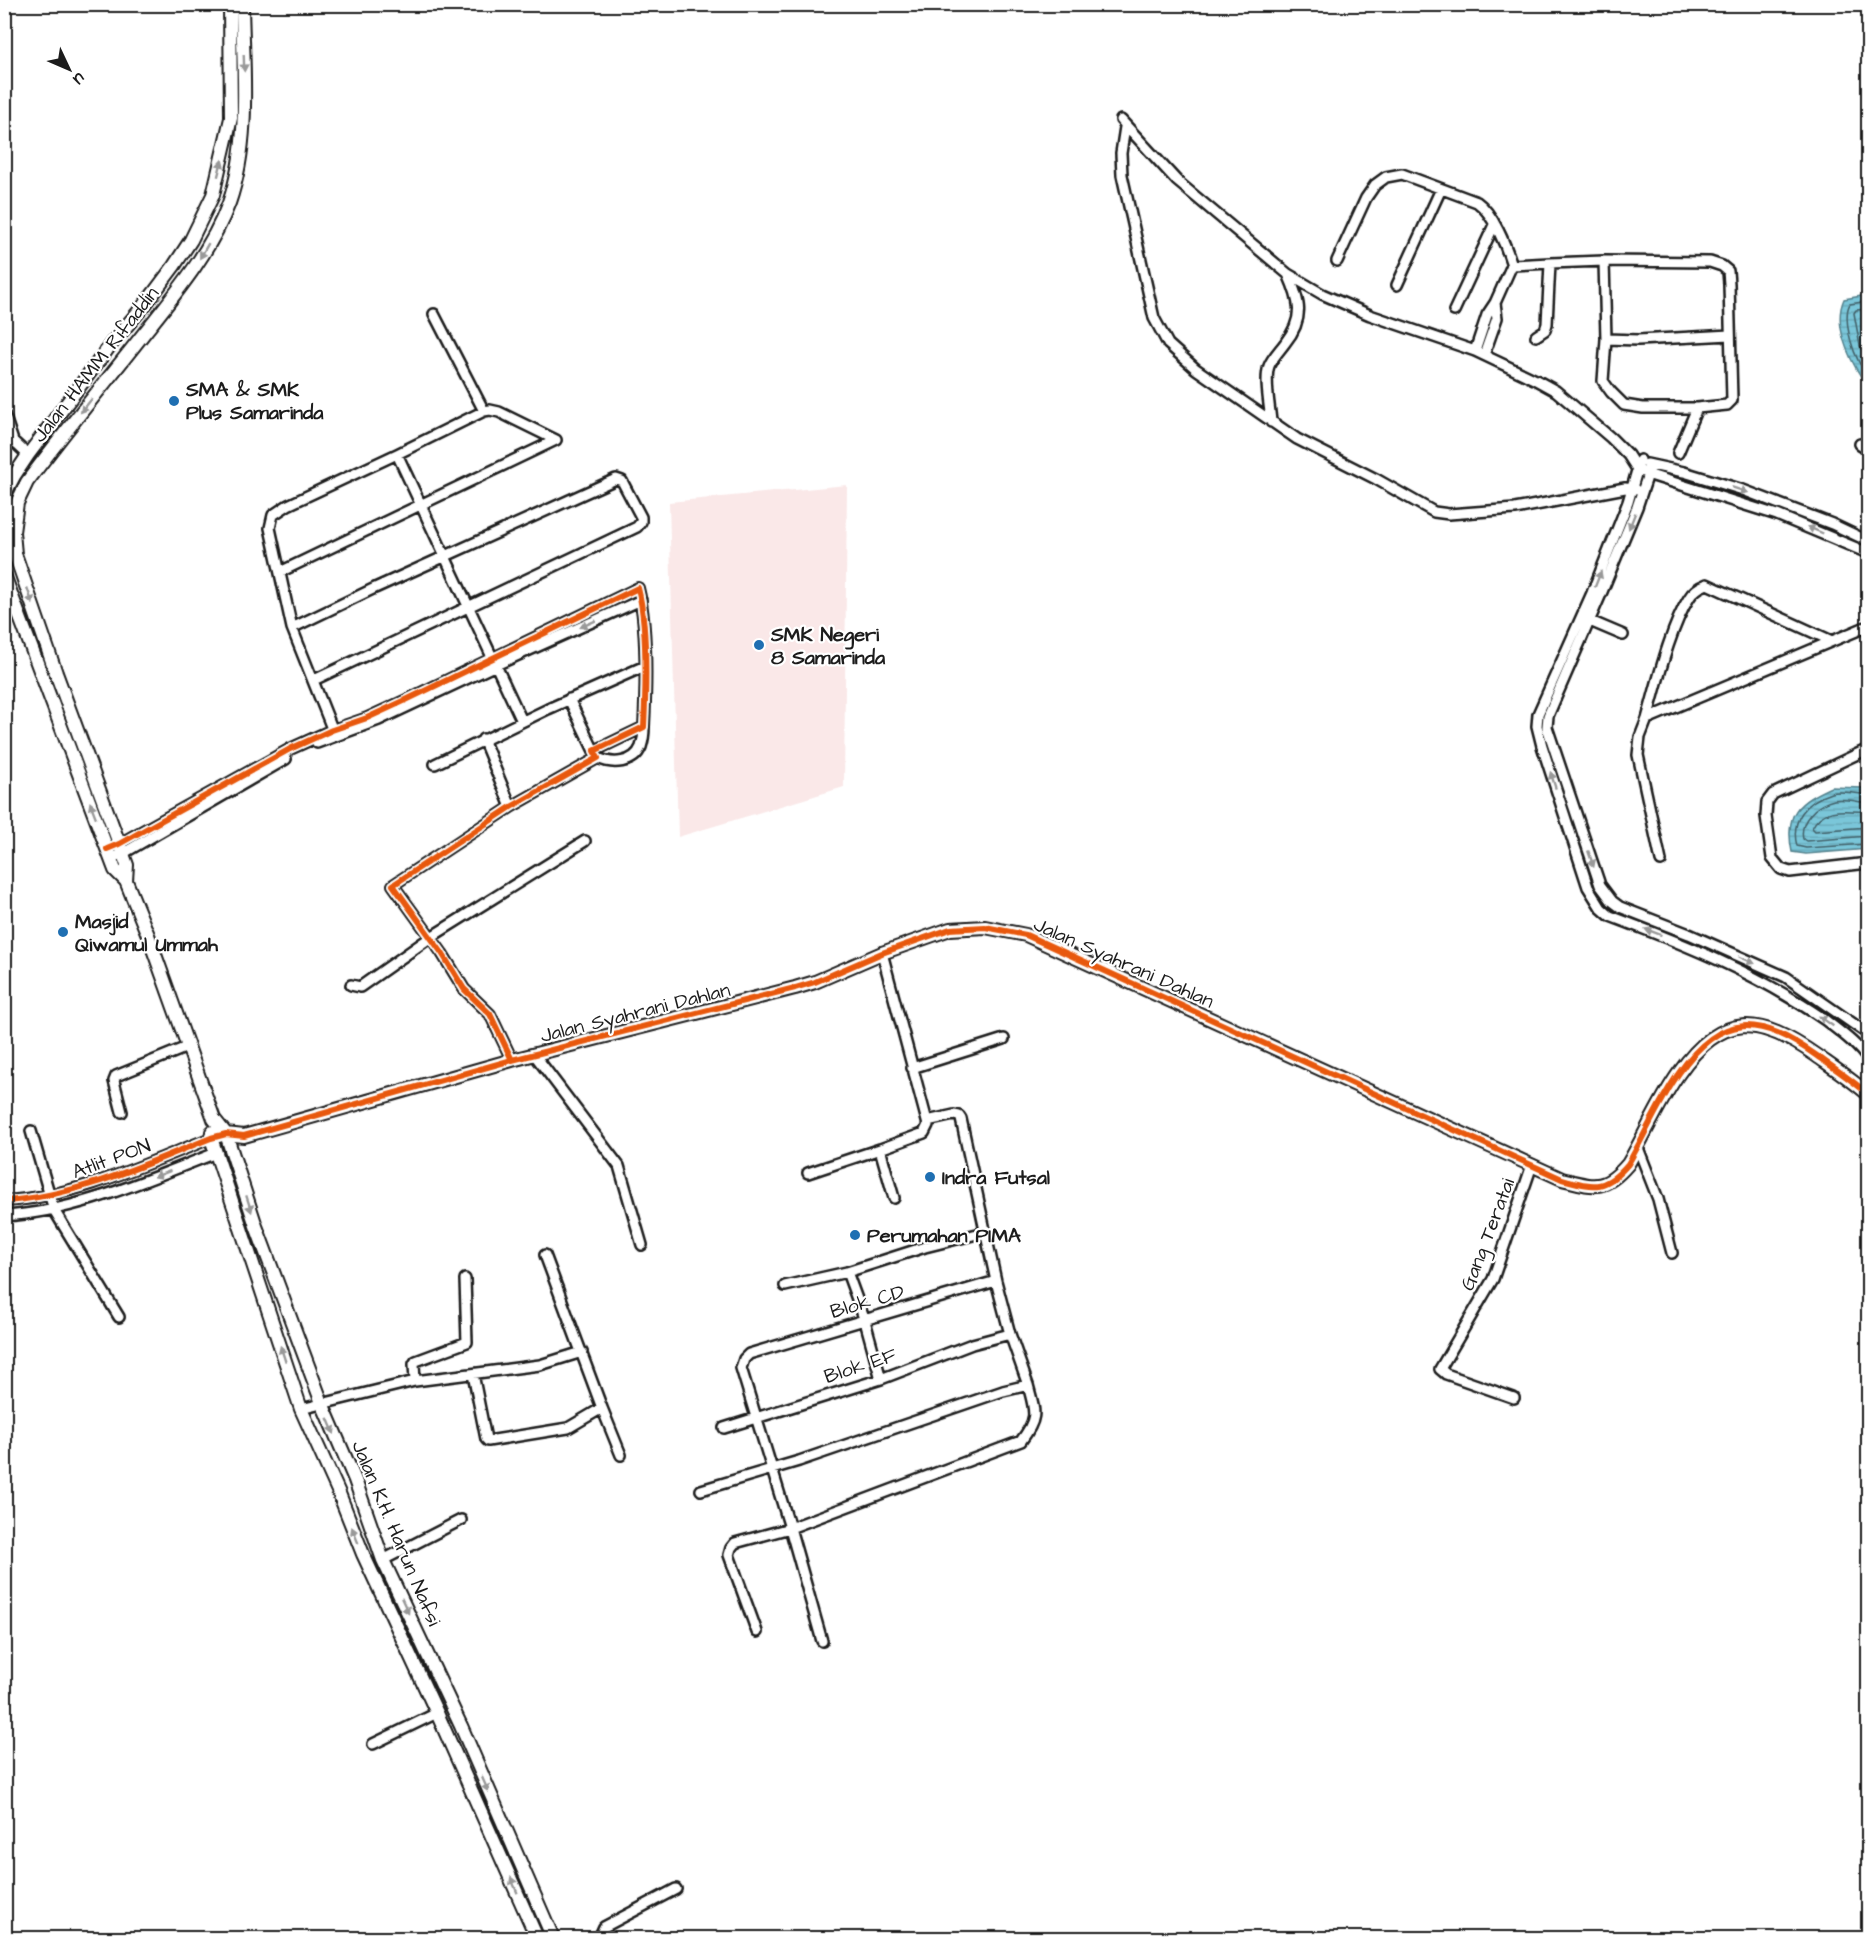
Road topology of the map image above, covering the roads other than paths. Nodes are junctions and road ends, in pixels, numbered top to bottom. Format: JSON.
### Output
{"nodes":[{"id":1,"x":230,"y":4,"type":"edge"},
{"id":2,"x":242,"y":4,"type":"edge"},
{"id":3,"x":1441,"y":189,"type":"junction"},
{"id":4,"x":1494,"y":225,"type":"junction"},
{"id":5,"x":1337,"y":261,"type":"dead end"},
{"id":6,"x":1604,"y":261,"type":"junction"},
{"id":7,"x":1550,"y":263,"type":"junction"},
{"id":8,"x":1512,"y":265,"type":"junction"},
{"id":9,"x":1288,"y":274,"type":"junction"},
{"id":10,"x":1397,"y":285,"type":"dead end"},
{"id":11,"x":147,"y":302,"type":"junction"},
{"id":12,"x":1454,"y":311,"type":"dead end"},
{"id":13,"x":161,"y":313,"type":"junction"},
{"id":14,"x":434,"y":314,"type":"dead end"},
{"id":15,"x":1730,"y":335,"type":"junction"},
{"id":16,"x":1536,"y":336,"type":"dead end"},
{"id":17,"x":1606,"y":339,"type":"junction"},
{"id":18,"x":1479,"y":353,"type":"junction"},
{"id":19,"x":1697,"y":408,"type":"junction"},
{"id":20,"x":484,"y":411,"type":"junction"},
{"id":21,"x":4,"y":414,"type":"edge"},
{"id":22,"x":1271,"y":422,"type":"junction"},
{"id":23,"x":1678,"y":453,"type":"dead end"},
{"id":24,"x":397,"y":454,"type":"junction"},
{"id":25,"x":28,"y":455,"type":"junction"},
{"id":26,"x":1639,"y":465,"type":"junction"},
{"id":27,"x":1649,"y":470,"type":"junction"},
{"id":28,"x":1631,"y":488,"type":"junction"},
{"id":29,"x":1643,"y":489,"type":"junction"},
{"id":30,"x":4,"y":495,"type":"edge"},
{"id":31,"x":420,"y":504,"type":"junction"},
{"id":32,"x":1869,"y":541,"type":"edge"},
{"id":33,"x":1869,"y":553,"type":"edge"},
{"id":34,"x":445,"y":557,"type":"junction"},
{"id":35,"x":280,"y":572,"type":"junction"},
{"id":36,"x":4,"y":575,"type":"edge"},
{"id":37,"x":641,"y":600,"type":"junction"},
{"id":38,"x":469,"y":608,"type":"junction"},
{"id":39,"x":1590,"y":621,"type":"junction"},
{"id":40,"x":1869,"y":626,"type":"edge"},
{"id":41,"x":292,"y":628,"type":"junction"},
{"id":42,"x":1623,"y":635,"type":"dead end"},
{"id":43,"x":1833,"y":641,"type":"junction"},
{"id":44,"x":495,"y":661,"type":"junction"},
{"id":45,"x":645,"y":666,"type":"junction"},
{"id":46,"x":314,"y":680,"type":"junction"},
{"id":47,"x":569,"y":699,"type":"junction"},
{"id":48,"x":1647,"y":719,"type":"junction"},
{"id":49,"x":522,"y":721,"type":"junction"},
{"id":50,"x":644,"y":727,"type":"junction"},
{"id":51,"x":334,"y":733,"type":"junction"},
{"id":52,"x":483,"y":739,"type":"junction"},
{"id":53,"x":1869,"y":749,"type":"edge"},
{"id":54,"x":596,"y":755,"type":"junction"},
{"id":55,"x":435,"y":764,"type":"dead end"},
{"id":56,"x":511,"y":807,"type":"junction"},
{"id":57,"x":585,"y":841,"type":"dead end"},
{"id":58,"x":115,"y":851,"type":"junction"},
{"id":59,"x":1660,"y":861,"type":"dead end"},
{"id":60,"x":1869,"y":863,"type":"edge"},
{"id":61,"x":431,"y":937,"type":"junction"},
{"id":62,"x":882,"y":953,"type":"junction"},
{"id":63,"x":351,"y":985,"type":"dead end"},
{"id":64,"x":1859,"y":1028,"type":"junction"},
{"id":65,"x":1869,"y":1034,"type":"edge"},
{"id":66,"x":1004,"y":1039,"type":"dead end"},
{"id":67,"x":1850,"y":1041,"type":"junction"},
{"id":68,"x":187,"y":1047,"type":"junction"},
{"id":69,"x":534,"y":1054,"type":"junction"},
{"id":70,"x":511,"y":1056,"type":"junction"},
{"id":71,"x":1869,"y":1060,"type":"edge"},
{"id":72,"x":912,"y":1068,"type":"junction"},
{"id":73,"x":1869,"y":1094,"type":"edge"},
{"id":74,"x":122,"y":1112,"type":"dead end"},
{"id":75,"x":214,"y":1119,"type":"junction"},
{"id":76,"x":927,"y":1121,"type":"junction"},
{"id":77,"x":31,"y":1131,"type":"dead end"},
{"id":78,"x":226,"y":1134,"type":"junction"},
{"id":79,"x":244,"y":1136,"type":"junction"},
{"id":80,"x":211,"y":1138,"type":"junction"},
{"id":81,"x":231,"y":1148,"type":"junction"},
{"id":82,"x":1638,"y":1148,"type":"junction"},
{"id":83,"x":880,"y":1149,"type":"junction"},
{"id":84,"x":216,"y":1154,"type":"junction"},
{"id":85,"x":1532,"y":1165,"type":"junction"},
{"id":86,"x":808,"y":1173,"type":"dead end"},
{"id":87,"x":48,"y":1194,"type":"junction"},
{"id":88,"x":894,"y":1198,"type":"dead end"},
{"id":89,"x":4,"y":1201,"type":"edge"},
{"id":90,"x":54,"y":1210,"type":"junction"},
{"id":91,"x":4,"y":1216,"type":"edge"},
{"id":92,"x":985,"y":1232,"type":"junction"},
{"id":93,"x":642,"y":1245,"type":"dead end"},
{"id":94,"x":1672,"y":1253,"type":"dead end"},
{"id":95,"x":545,"y":1254,"type":"dead end"},
{"id":96,"x":847,"y":1272,"type":"junction"},
{"id":97,"x":465,"y":1279,"type":"dead end"},
{"id":98,"x":996,"y":1281,"type":"junction"},
{"id":99,"x":785,"y":1286,"type":"dead end"},
{"id":100,"x":120,"y":1317,"type":"dead end"},
{"id":101,"x":865,"y":1321,"type":"junction"},
{"id":102,"x":1010,"y":1334,"type":"junction"},
{"id":103,"x":582,"y":1352,"type":"junction"},
{"id":104,"x":473,"y":1374,"type":"junction"},
{"id":105,"x":881,"y":1379,"type":"junction"},
{"id":106,"x":415,"y":1381,"type":"junction"},
{"id":107,"x":1028,"y":1385,"type":"junction"},
{"id":108,"x":1514,"y":1398,"type":"dead end"},
{"id":109,"x":321,"y":1403,"type":"junction"},
{"id":110,"x":602,"y":1408,"type":"junction"},
{"id":111,"x":301,"y":1409,"type":"junction"},
{"id":112,"x":756,"y":1416,"type":"junction"},
{"id":113,"x":724,"y":1428,"type":"dead end"},
{"id":114,"x":621,"y":1455,"type":"dead end"},
{"id":115,"x":771,"y":1469,"type":"junction"},
{"id":116,"x":701,"y":1490,"type":"dead end"},
{"id":117,"x":461,"y":1520,"type":"dead end"},
{"id":118,"x":790,"y":1528,"type":"junction"},
{"id":119,"x":383,"y":1560,"type":"junction"},
{"id":120,"x":758,"y":1632,"type":"dead end"},
{"id":121,"x":822,"y":1641,"type":"dead end"},
{"id":122,"x":443,"y":1687,"type":"junction"},
{"id":123,"x":429,"y":1695,"type":"junction"},
{"id":124,"x":437,"y":1713,"type":"junction"},
{"id":125,"x":373,"y":1744,"type":"dead end"},
{"id":126,"x":676,"y":1889,"type":"dead end"},
{"id":127,"x":537,"y":1938,"type":"edge"},
{"id":128,"x":553,"y":1938,"type":"edge"},
{"id":129,"x":599,"y":1938,"type":"edge"}],
"edges":[{"from":11,"to":1,"type":"main road","name":"Jalan HAMM Rifaddin","one_way":true},
{"from":2,"to":13,"type":"main road","name":"Jalan HAMM Rifaddin","one_way":true},
{"from":3,"to":4,"type":"street"},
{"from":3,"to":5,"type":"street"},
{"from":3,"to":10,"type":"street"},
{"from":4,"to":8,"type":"street"},
{"from":4,"to":12,"type":"street"},
{"from":6,"to":7,"type":"street"},
{"from":6,"to":15,"type":"street"},
{"from":6,"to":17,"type":"street"},
{"from":7,"to":8,"type":"street"},
{"from":7,"to":16,"type":"street"},
{"from":8,"to":18,"type":"street"},
{"from":9,"to":18,"type":"street"},
{"from":9,"to":22,"type":"street"},
{"from":9,"to":22,"type":"street"},
{"from":11,"to":13,"type":"main road"},
{"from":11,"to":25,"type":"main road","name":"Jalan HAMM Rifaddin"},
{"from":13,"to":58,"type":"main road","name":"Jalan HAMM Rifaddin","one_way":true},
{"from":14,"to":20,"type":"street"},
{"from":15,"to":17,"type":"street"},
{"from":15,"to":19,"type":"street"},
{"from":17,"to":19,"type":"street"},
{"from":18,"to":26,"type":"street"},
{"from":19,"to":23,"type":"street"},
{"from":20,"to":24,"type":"street"},
{"from":20,"to":31,"type":"street"},
{"from":21,"to":25,"type":"street"},
{"from":22,"to":28,"type":"street"},
{"from":24,"to":31,"type":"street"},
{"from":24,"to":35,"type":"street"},
{"from":25,"to":30,"type":"main road","name":"Jalan HAMM Rifaddin"},
{"from":26,"to":27,"type":"street"},
{"from":26,"to":28,"type":"street"},
{"from":27,"to":29,"type":"street"},
{"from":27,"to":32,"type":"street","one_way":true},
{"from":33,"to":27,"type":"street","one_way":true},
{"from":28,"to":29,"type":"street"},
{"from":67,"to":28,"type":"street","one_way":true},
{"from":29,"to":39,"type":"street","one_way":true},
{"from":31,"to":34,"type":"street"},
{"from":31,"to":35,"type":"street"},
{"from":34,"to":38,"type":"street"},
{"from":34,"to":38,"type":"street"},
{"from":34,"to":41,"type":"street"},
{"from":35,"to":41,"type":"street"},
{"from":58,"to":36,"type":"main road","name":"Jalan HAMM Rifaddin","one_way":true},
{"from":37,"to":44,"type":"street","one_way":true},
{"from":37,"to":44,"type":"street"},
{"from":37,"to":45,"type":"street"},
{"from":38,"to":44,"type":"street"},
{"from":38,"to":46,"type":"street"},
{"from":39,"to":42,"type":"street"},
{"from":39,"to":64,"type":"street","one_way":true},
{"from":40,"to":43,"type":"street"},
{"from":41,"to":46,"type":"street"},
{"from":43,"to":48,"type":"street"},
{"from":43,"to":48,"type":"street"},
{"from":44,"to":49,"type":"street"},
{"from":44,"to":51,"type":"street"},
{"from":45,"to":47,"type":"street"},
{"from":45,"to":50,"type":"street"},
{"from":46,"to":51,"type":"street"},
{"from":47,"to":49,"type":"street"},
{"from":47,"to":54,"type":"street"},
{"from":48,"to":59,"type":"street"},
{"from":49,"to":52,"type":"street"},
{"from":50,"to":54,"type":"street"},
{"from":50,"to":54,"type":"street"},
{"from":51,"to":58,"type":"street"},
{"from":52,"to":55,"type":"street"},
{"from":52,"to":56,"type":"street"},
{"from":53,"to":60,"type":"street"},
{"from":54,"to":56,"type":"street"},
{"from":56,"to":61,"type":"street"},
{"from":57,"to":61,"type":"street"},
{"from":58,"to":68,"type":"main road","name":"Jalan HAMM Rifaddin"},
{"from":61,"to":63,"type":"street"},
{"from":61,"to":70,"type":"street"},
{"from":62,"to":69,"type":"main road","name":"Jalan Syahrani Dahlan"},
{"from":62,"to":72,"type":"street"},
{"from":62,"to":85,"type":"main road","name":"Jalan Syahrani Dahlan"},
{"from":64,"to":65,"type":"street"},
{"from":64,"to":67,"type":"street"},
{"from":66,"to":72,"type":"street"},
{"from":67,"to":71,"type":"street"},
{"from":68,"to":74,"type":"street"},
{"from":68,"to":75,"type":"main road","name":"Jalan HAMM Rifaddin"},
{"from":69,"to":70,"type":"main road","name":"Jalan Syahrani Dahlan"},
{"from":69,"to":93,"type":"street"},
{"from":70,"to":79,"type":"main road","name":"Jalan Syahrani Dahlan"},
{"from":72,"to":76,"type":"street"},
{"from":73,"to":82,"type":"main road","name":"Jalan Syahrani Dahlan"},
{"from":75,"to":78,"type":"main road","name":"Jalan HAMM Rifaddin"},
{"from":75,"to":80,"type":"main road","name":"Jalan HAMM Rifaddin"},
{"from":76,"to":83,"type":"street"},
{"from":76,"to":92,"type":"street"},
{"from":77,"to":87,"type":"street"},
{"from":78,"to":79,"type":"main road","name":"Jalan Syahrani Dahlan"},
{"from":78,"to":80,"type":"main road","name":"Atlit PON"},
{"from":78,"to":81,"type":"main road","name":"Jalan K.H. Harun Nafsi"},
{"from":79,"to":81,"type":"main road","name":"Jalan Syahrani Dahlan"},
{"from":80,"to":84,"type":"main road","name":"Jalan K.H. Harun Nafsi"},
{"from":80,"to":87,"type":"street","name":"Atlit PON"},
{"from":81,"to":84,"type":"main road","name":"Atlit PON"},
{"from":81,"to":109,"type":"main road","name":"Jalan K.H. Harun Nafsi","one_way":true},
{"from":82,"to":85,"type":"main road","name":"Jalan Syahrani Dahlan"},
{"from":82,"to":94,"type":"street"},
{"from":83,"to":86,"type":"street"},
{"from":83,"to":88,"type":"street"},
{"from":84,"to":90,"type":"street","name":"Atlit PON","one_way":true},
{"from":111,"to":84,"type":"main road","name":"Jalan K.H. Harun Nafsi","one_way":true},
{"from":85,"to":108,"type":"street","name":"Gang Teratai"},
{"from":87,"to":89,"type":"street","name":"Atlit PON"},
{"from":87,"to":90,"type":"street"},
{"from":90,"to":91,"type":"street","name":"Atlit PON"},
{"from":90,"to":100,"type":"street"},
{"from":92,"to":96,"type":"street"},
{"from":92,"to":98,"type":"street"},
{"from":95,"to":103,"type":"street"},
{"from":96,"to":99,"type":"street"},
{"from":96,"to":101,"type":"street"},
{"from":97,"to":106,"type":"street"},
{"from":98,"to":101,"type":"street","name":"Blok CD"},
{"from":98,"to":102,"type":"street"},
{"from":101,"to":105,"type":"street"},
{"from":101,"to":112,"type":"street","name":"Blok CD"},
{"from":102,"to":105,"type":"street","name":"Blok EF"},
{"from":102,"to":107,"type":"street"},
{"from":103,"to":104,"type":"street"},
{"from":103,"to":110,"type":"street"},
{"from":104,"to":106,"type":"street"},
{"from":104,"to":110,"type":"street"},
{"from":105,"to":112,"type":"street","name":"Blok EF"},
{"from":106,"to":109,"type":"street"},
{"from":107,"to":115,"type":"street"},
{"from":107,"to":118,"type":"street"},
{"from":109,"to":111,"type":"street"},
{"from":109,"to":119,"type":"main road","name":"Jalan K.H. Harun Nafsi","one_way":true},
{"from":110,"to":114,"type":"street"},
{"from":123,"to":111,"type":"main road","name":"Jalan K.H. Harun Nafsi","one_way":true},
{"from":112,"to":113,"type":"street","name":"Blok EF"},
{"from":112,"to":115,"type":"street"},
{"from":115,"to":116,"type":"street"},
{"from":115,"to":118,"type":"street"},
{"from":117,"to":119,"type":"street"},
{"from":118,"to":120,"type":"street"},
{"from":118,"to":121,"type":"street"},
{"from":119,"to":122,"type":"main road","name":"Jalan K.H. Harun Nafsi","one_way":true},
{"from":122,"to":123,"type":"main road"},
{"from":122,"to":128,"type":"main road","name":"Jalan K.H. Harun Nafsi","one_way":true},
{"from":123,"to":124,"type":"main road","name":"Jalan K.H. Harun Nafsi"},
{"from":124,"to":125,"type":"street"},
{"from":127,"to":124,"type":"main road","name":"Jalan K.H. Harun Nafsi","one_way":true},
{"from":126,"to":129,"type":"street"}]}
